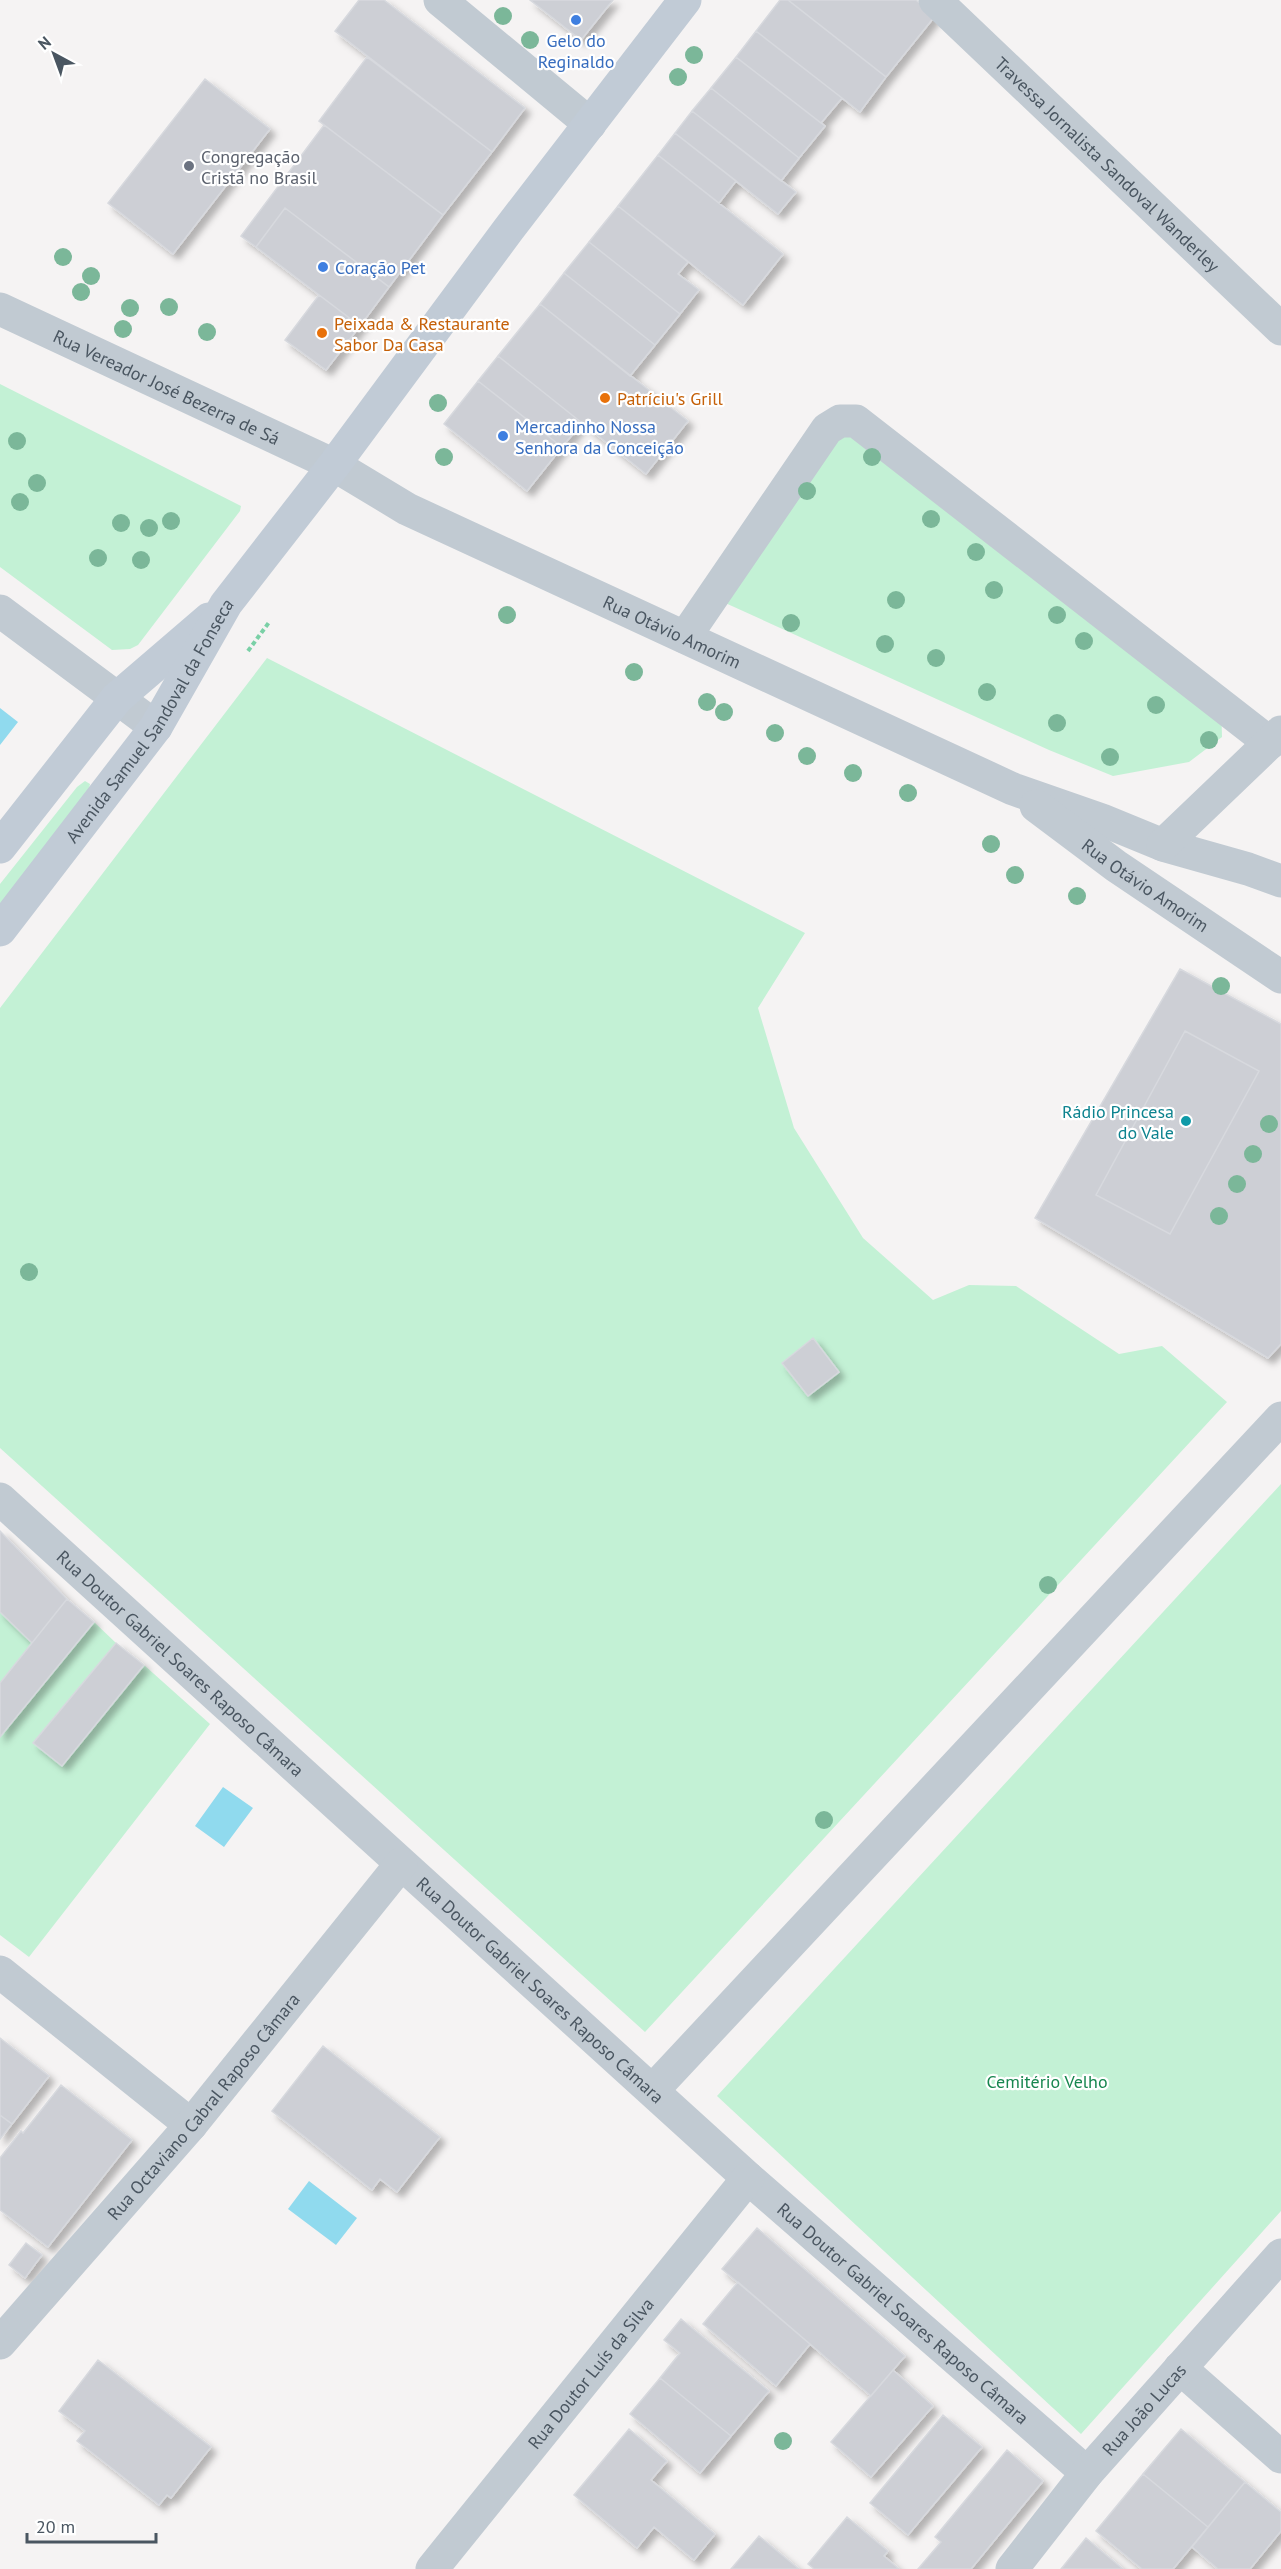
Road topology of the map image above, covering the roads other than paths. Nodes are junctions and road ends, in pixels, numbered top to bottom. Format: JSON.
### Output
{"nodes":[{"id":1,"x":440,"y":0,"type":"edge"},
{"id":2,"x":685,"y":0,"type":"edge"},
{"id":3,"x":935,"y":0,"type":"edge"},
{"id":4,"x":590,"y":124,"type":"junction"},
{"id":5,"x":0,"y":309,"type":"edge"},
{"id":6,"x":1281,"y":329,"type":"edge"},
{"id":7,"x":334,"y":465,"type":"junction"},
{"id":8,"x":226,"y":604,"type":"junction"},
{"id":9,"x":0,"y":612,"type":"edge"},
{"id":10,"x":685,"y":637,"type":"junction"},
{"id":11,"x":117,"y":698,"type":"junction"},
{"id":12,"x":156,"y":727,"type":"junction"},
{"id":13,"x":1275,"y":738,"type":"edge"},
{"id":14,"x":1013,"y":789,"type":"junction"},
{"id":15,"x":1163,"y":845,"type":"junction"},
{"id":16,"x":0,"y":847,"type":"edge"},
{"id":17,"x":1281,"y":881,"type":"edge"},
{"id":18,"x":0,"y":930,"type":"edge"},
{"id":19,"x":1281,"y":977,"type":"edge"},
{"id":20,"x":1281,"y":1418,"type":"edge"},
{"id":21,"x":0,"y":1499,"type":"edge"},
{"id":22,"x":401,"y":1864,"type":"junction"},
{"id":23,"x":0,"y":1972,"type":"edge"},
{"id":24,"x":653,"y":2090,"type":"junction"},
{"id":25,"x":191,"y":2125,"type":"junction"},
{"id":26,"x":748,"y":2178,"type":"junction"},
{"id":27,"x":1281,"y":2255,"type":"edge"},
{"id":28,"x":0,"y":2343,"type":"edge"},
{"id":29,"x":1180,"y":2368,"type":"junction"},
{"id":30,"x":1281,"y":2457,"type":"edge"},
{"id":31,"x":1087,"y":2474,"type":"junction"},
{"id":32,"x":437,"y":2567,"type":"edge"},
{"id":33,"x":1012,"y":2569,"type":"edge"}],
"edges":[{"from":1,"to":4,"type":"street"},
{"from":2,"to":4,"type":"street"},
{"from":3,"to":6,"type":"street","name":"Travessa Jornalista Sandoval Wanderley"},
{"from":4,"to":7,"type":"street"},
{"from":5,"to":7,"type":"street","name":"Rua Vereador José Bezerra de Sá"},
{"from":7,"to":8,"type":"street"},
{"from":7,"to":10,"type":"street","name":"Rua Otávio Amorim"},
{"from":8,"to":11,"type":"street","name":"Avenida Samuel Sandoval da Fonseca"},
{"from":8,"to":12,"type":"street","name":"Avenida Samuel Sandoval da Fonseca"},
{"from":9,"to":11,"type":"street"},
{"from":10,"to":13,"type":"street"},
{"from":10,"to":14,"type":"street","name":"Rua Otávio Amorim"},
{"from":11,"to":12,"type":"street"},
{"from":11,"to":16,"type":"street","name":"Avenida Samuel Sandoval da Fonseca"},
{"from":12,"to":18,"type":"street","name":"Avenida Samuel Sandoval da Fonseca"},
{"from":13,"to":15,"type":"street"},
{"from":14,"to":15,"type":"street","name":"Rua Otávio Amorim"},
{"from":14,"to":19,"type":"street","name":"Rua Otávio Amorim"},
{"from":15,"to":17,"type":"street","name":"Rua Otávio Amorim"},
{"from":20,"to":24,"type":"street"},
{"from":21,"to":22,"type":"street","name":"Rua Doutor Gabriel Soares Raposo Câmara"},
{"from":22,"to":24,"type":"street","name":"Rua Doutor Gabriel Soares Raposo Câmara"},
{"from":22,"to":25,"type":"street","name":"Rua Octaviano Cabral Raposo Câmara"},
{"from":23,"to":25,"type":"street"},
{"from":24,"to":26,"type":"street","name":"Rua Doutor Gabriel Soares Raposo Câmara"},
{"from":25,"to":28,"type":"street","name":"Rua Octaviano Cabral Raposo Câmara"},
{"from":26,"to":31,"type":"street","name":"Rua Doutor Gabriel Soares Raposo Câmara"},
{"from":26,"to":32,"type":"street","name":"Rua Doutor Luís da Silva"},
{"from":27,"to":29,"type":"street","name":"Rua João Lucas"},
{"from":29,"to":30,"type":"street"},
{"from":29,"to":31,"type":"street","name":"Rua João Lucas"},
{"from":31,"to":33,"type":"street","name":"Rua João Lucas"}]}
